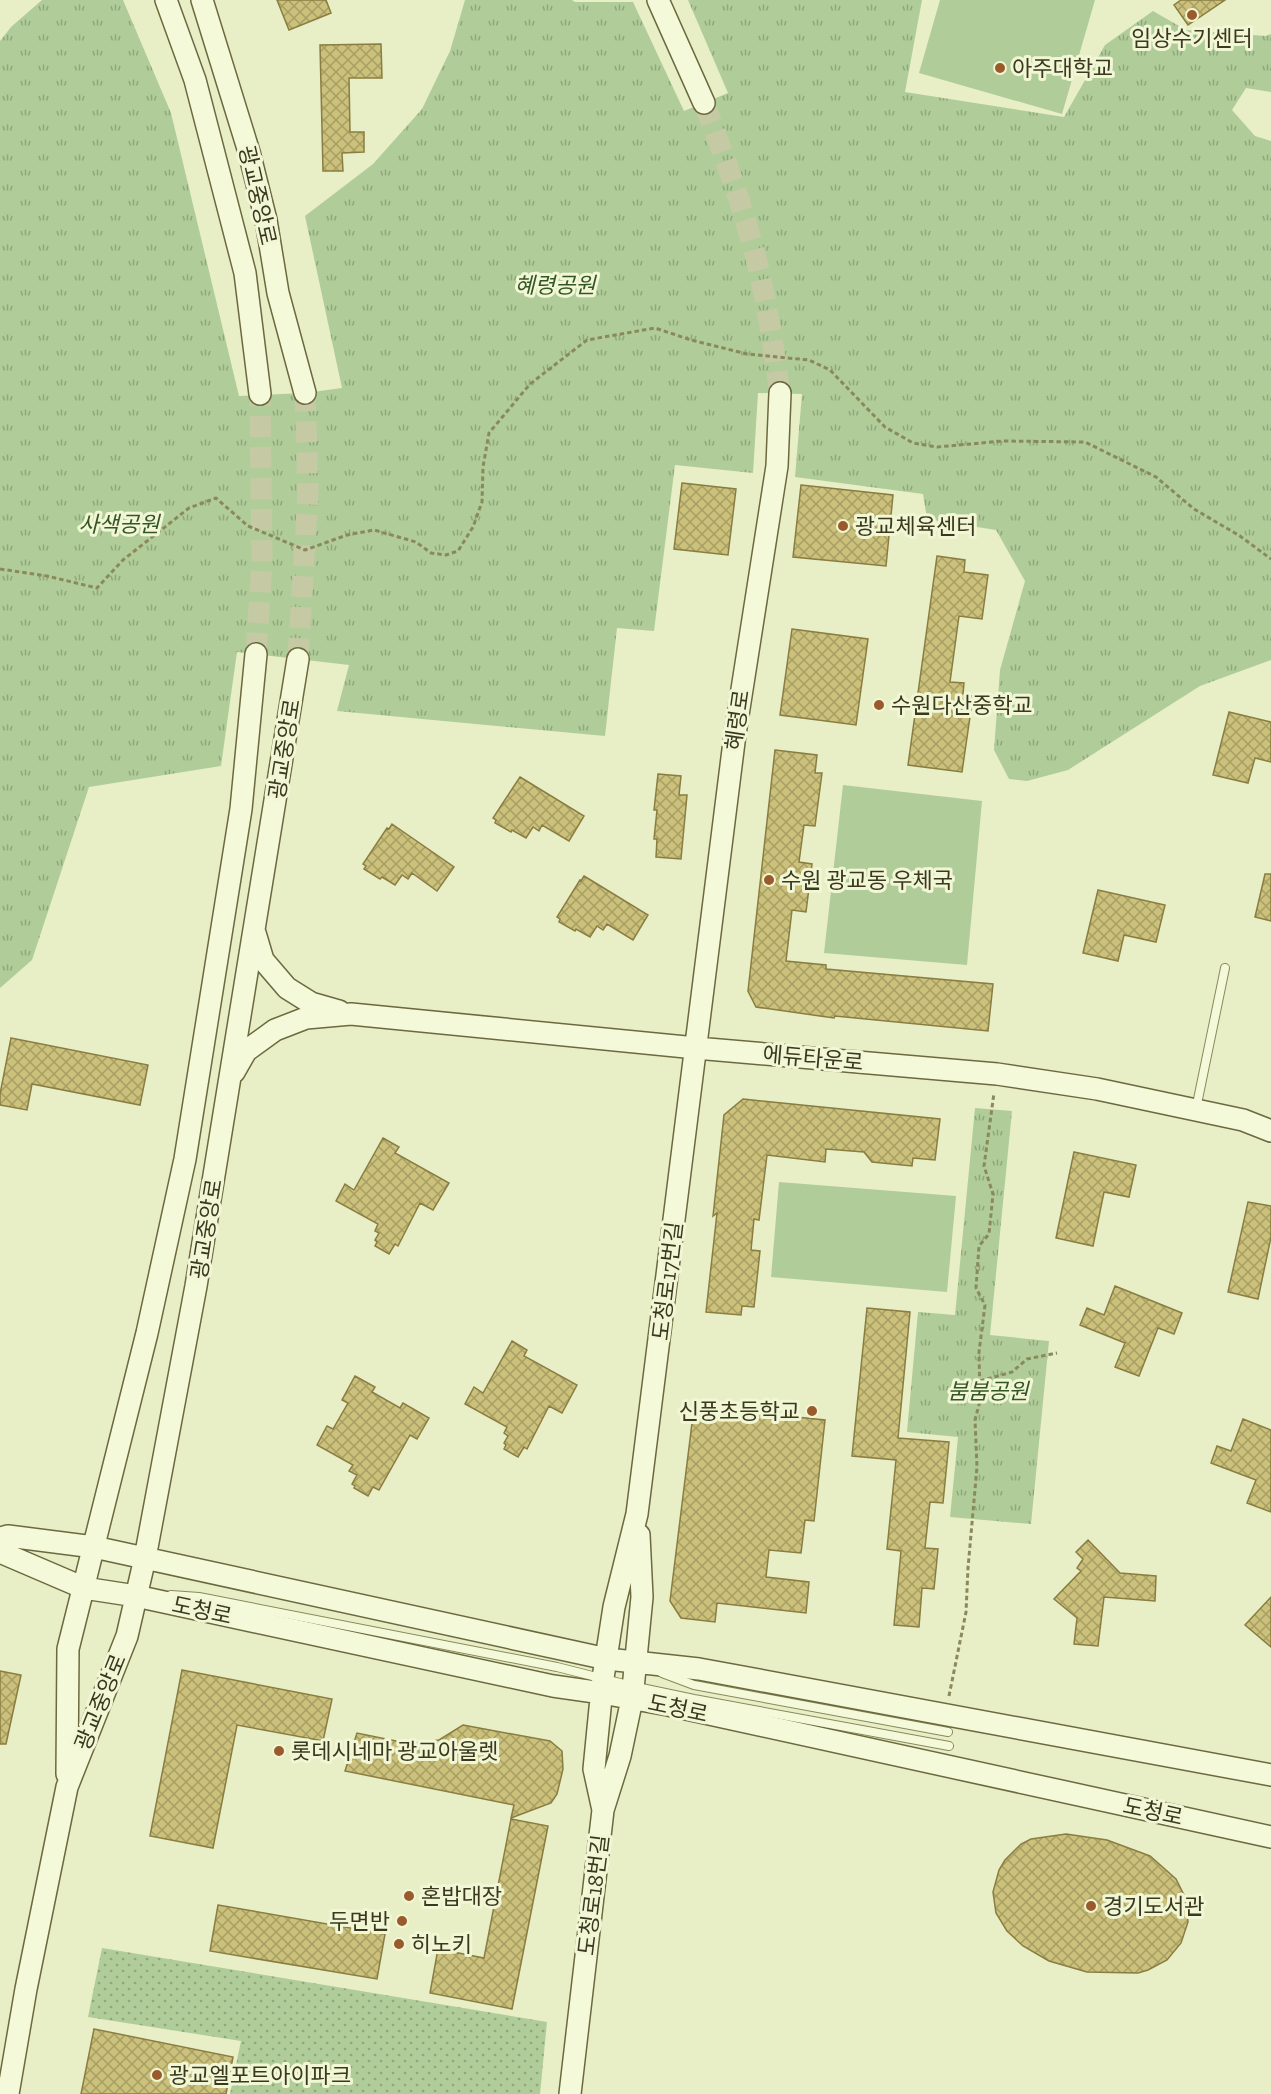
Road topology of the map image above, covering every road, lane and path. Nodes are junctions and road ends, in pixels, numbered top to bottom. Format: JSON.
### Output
{"nodes":[{"id":1,"x":166,"y":0,"type":"edge"},
{"id":2,"x":202,"y":0,"type":"edge"},
{"id":3,"x":658,"y":0,"type":"edge"},
{"id":4,"x":704,"y":103,"type":"tunnel mouth"},
{"id":5,"x":305,"y":393,"type":"tunnel mouth"},
{"id":6,"x":780,"y":393,"type":"tunnel mouth"},
{"id":7,"x":260,"y":394,"type":"tunnel mouth"},
{"id":8,"x":1271,"y":559,"type":"edge"},
{"id":9,"x":0,"y":569,"type":"edge"},
{"id":10,"x":256,"y":654,"type":"tunnel mouth"},
{"id":11,"x":298,"y":659,"type":"tunnel mouth"},
{"id":12,"x":254,"y":929,"type":"junction"},
{"id":13,"x":1225,"y":968,"type":"dead end"},
{"id":14,"x":351,"y":1014,"type":"junction"},
{"id":15,"x":696,"y":1048,"type":"junction"},
{"id":16,"x":997,"y":1074,"type":"junction"},
{"id":17,"x":230,"y":1079,"type":"junction"},
{"id":18,"x":1196,"y":1111,"type":"junction"},
{"id":19,"x":1271,"y":1131,"type":"edge"},
{"id":20,"x":1058,"y":1353,"type":"dead end"},
{"id":21,"x":980,"y":1381,"type":"junction"},
{"id":22,"x":637,"y":1514,"type":"junction"},
{"id":23,"x":0,"y":1538,"type":"edge"},
{"id":24,"x":94,"y":1547,"type":"junction"},
{"id":25,"x":0,"y":1552,"type":"edge"},
{"id":26,"x":145,"y":1558,"type":"junction"},
{"id":27,"x":84,"y":1588,"type":"junction"},
{"id":28,"x":136,"y":1596,"type":"junction"},
{"id":29,"x":635,"y":1663,"type":"junction"},
{"id":30,"x":604,"y":1677,"type":"junction"},
{"id":31,"x":632,"y":1692,"type":"junction"},
{"id":32,"x":950,"y":1696,"type":"dead end"},
{"id":33,"x":948,"y":1732,"type":"dead end"},
{"id":34,"x":949,"y":1746,"type":"dead end"},
{"id":35,"x":1271,"y":1775,"type":"edge"},
{"id":36,"x":67,"y":1787,"type":"junction"},
{"id":37,"x":603,"y":1810,"type":"junction"},
{"id":38,"x":1271,"y":1837,"type":"edge"},
{"id":39,"x":6,"y":2084,"type":"edge"},
{"id":40,"x":570,"y":2094,"type":"edge"}],
"edges":[{"from":1,"to":7,"type":"main road","name":"광교중앙로"},
{"from":2,"to":5,"type":"main road","name":"광교중앙로"},
{"from":3,"to":4,"type":"main road"},
{"from":6,"to":15,"type":"main road","name":"혜령로"},
{"from":8,"to":9,"type":"path"},
{"from":10,"to":24,"type":"main road","name":"광교중앙로"},
{"from":11,"to":12,"type":"main road","name":"광교중앙로"},
{"from":12,"to":14,"type":"main road"},
{"from":12,"to":17,"type":"main road","name":"광교중앙로"},
{"from":13,"to":18,"type":"lane"},
{"from":14,"to":15,"type":"main road","name":"에듀타운로"},
{"from":14,"to":17,"type":"main road"},
{"from":15,"to":16,"type":"main road","name":"에듀타운로"},
{"from":15,"to":22,"type":"main road","name":"도청로17번길"},
{"from":16,"to":18,"type":"main road","name":"에듀타운로"},
{"from":16,"to":21,"type":"path"},
{"from":17,"to":26,"type":"main road","name":"광교중앙로"},
{"from":18,"to":19,"type":"main road","name":"에듀타운로"},
{"from":20,"to":21,"type":"path"},
{"from":21,"to":32,"type":"path"},
{"from":22,"to":29,"type":"main road","name":"도청로17번길"},
{"from":22,"to":30,"type":"main road","name":"도청로17번길"},
{"from":23,"to":24,"type":"main road"},
{"from":24,"to":26,"type":"main road"},
{"from":24,"to":27,"type":"main road","name":"광교중앙로"},
{"from":25,"to":27,"type":"main road","name":"도청로"},
{"from":26,"to":28,"type":"main road","name":"광교중앙로"},
{"from":26,"to":30,"type":"main road"},
{"from":27,"to":28,"type":"main road","name":"도청로"},
{"from":27,"to":36,"type":"main road","name":"광교중앙로"},
{"from":28,"to":30,"type":"main road","name":"도청로"},
{"from":28,"to":36,"type":"main road","name":"광교중앙로"},
{"from":29,"to":30,"type":"main road","name":"도청로"},
{"from":29,"to":31,"type":"main road","name":"도청로17번길"},
{"from":29,"to":33,"type":"lane"},
{"from":29,"to":35,"type":"main road","name":"도청로"},
{"from":30,"to":31,"type":"main road","name":"도청로"},
{"from":30,"to":37,"type":"main road","name":"도청로17번길"},
{"from":31,"to":34,"type":"lane"},
{"from":31,"to":37,"type":"main road","name":"도청로18번길"},
{"from":31,"to":38,"type":"main road","name":"도청로"},
{"from":36,"to":39,"type":"main road","name":"광교중앙로"},
{"from":37,"to":40,"type":"main road","name":"도청로18번길"}]}
